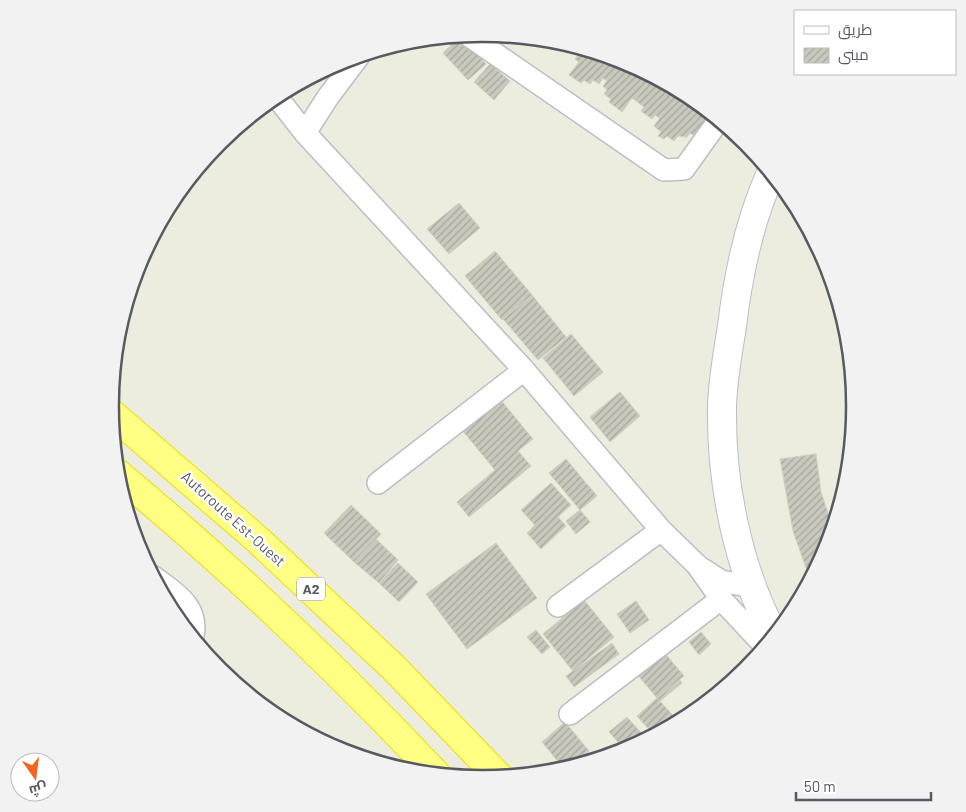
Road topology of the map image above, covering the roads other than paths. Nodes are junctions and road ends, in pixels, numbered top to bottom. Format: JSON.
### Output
{"nodes":[{"id":1,"x":478,"y":42,"type":"edge"},
{"id":2,"x":350,"y":68,"type":"edge"},
{"id":3,"x":282,"y":103,"type":"edge"},
{"id":4,"x":714,"y":126,"type":"edge"},
{"id":5,"x":306,"y":133,"type":"junction"},
{"id":6,"x":768,"y":181,"type":"edge"},
{"id":7,"x":524,"y":370,"type":"junction"},
{"id":8,"x":120,"y":420,"type":"edge"},
{"id":9,"x":127,"y":480,"type":"edge"},
{"id":10,"x":378,"y":483,"type":"dead end"},
{"id":11,"x":661,"y":530,"type":"junction"},
{"id":12,"x":752,"y":587,"type":"junction"},
{"id":13,"x":718,"y":588,"type":"junction"},
{"id":14,"x":169,"y":589,"type":"edge"},
{"id":15,"x":558,"y":606,"type":"dead end"},
{"id":16,"x":195,"y":627,"type":"edge"},
{"id":17,"x":770,"y":628,"type":"edge"},
{"id":18,"x":760,"y":640,"type":"edge"},
{"id":19,"x":570,"y":714,"type":"dead end"},
{"id":20,"x":427,"y":765,"type":"edge"},
{"id":21,"x":492,"y":770,"type":"edge"}],
"edges":[{"from":1,"to":4,"type":"street"},
{"from":2,"to":5,"type":"street"},
{"from":3,"to":5,"type":"street"},
{"from":5,"to":7,"type":"street"},
{"from":6,"to":12,"type":"main road"},
{"from":7,"to":10,"type":"street"},
{"from":7,"to":11,"type":"street"},
{"from":8,"to":21,"type":"highway","name":"Autoroute Est-Ouest","number":"A2"},
{"from":9,"to":20,"type":"highway"},
{"from":11,"to":13,"type":"street"},
{"from":11,"to":15,"type":"street"},
{"from":12,"to":13,"type":"street"},
{"from":12,"to":17,"type":"main road"},
{"from":13,"to":18,"type":"street"},
{"from":13,"to":19,"type":"street"},
{"from":14,"to":16,"type":"street"}]}
